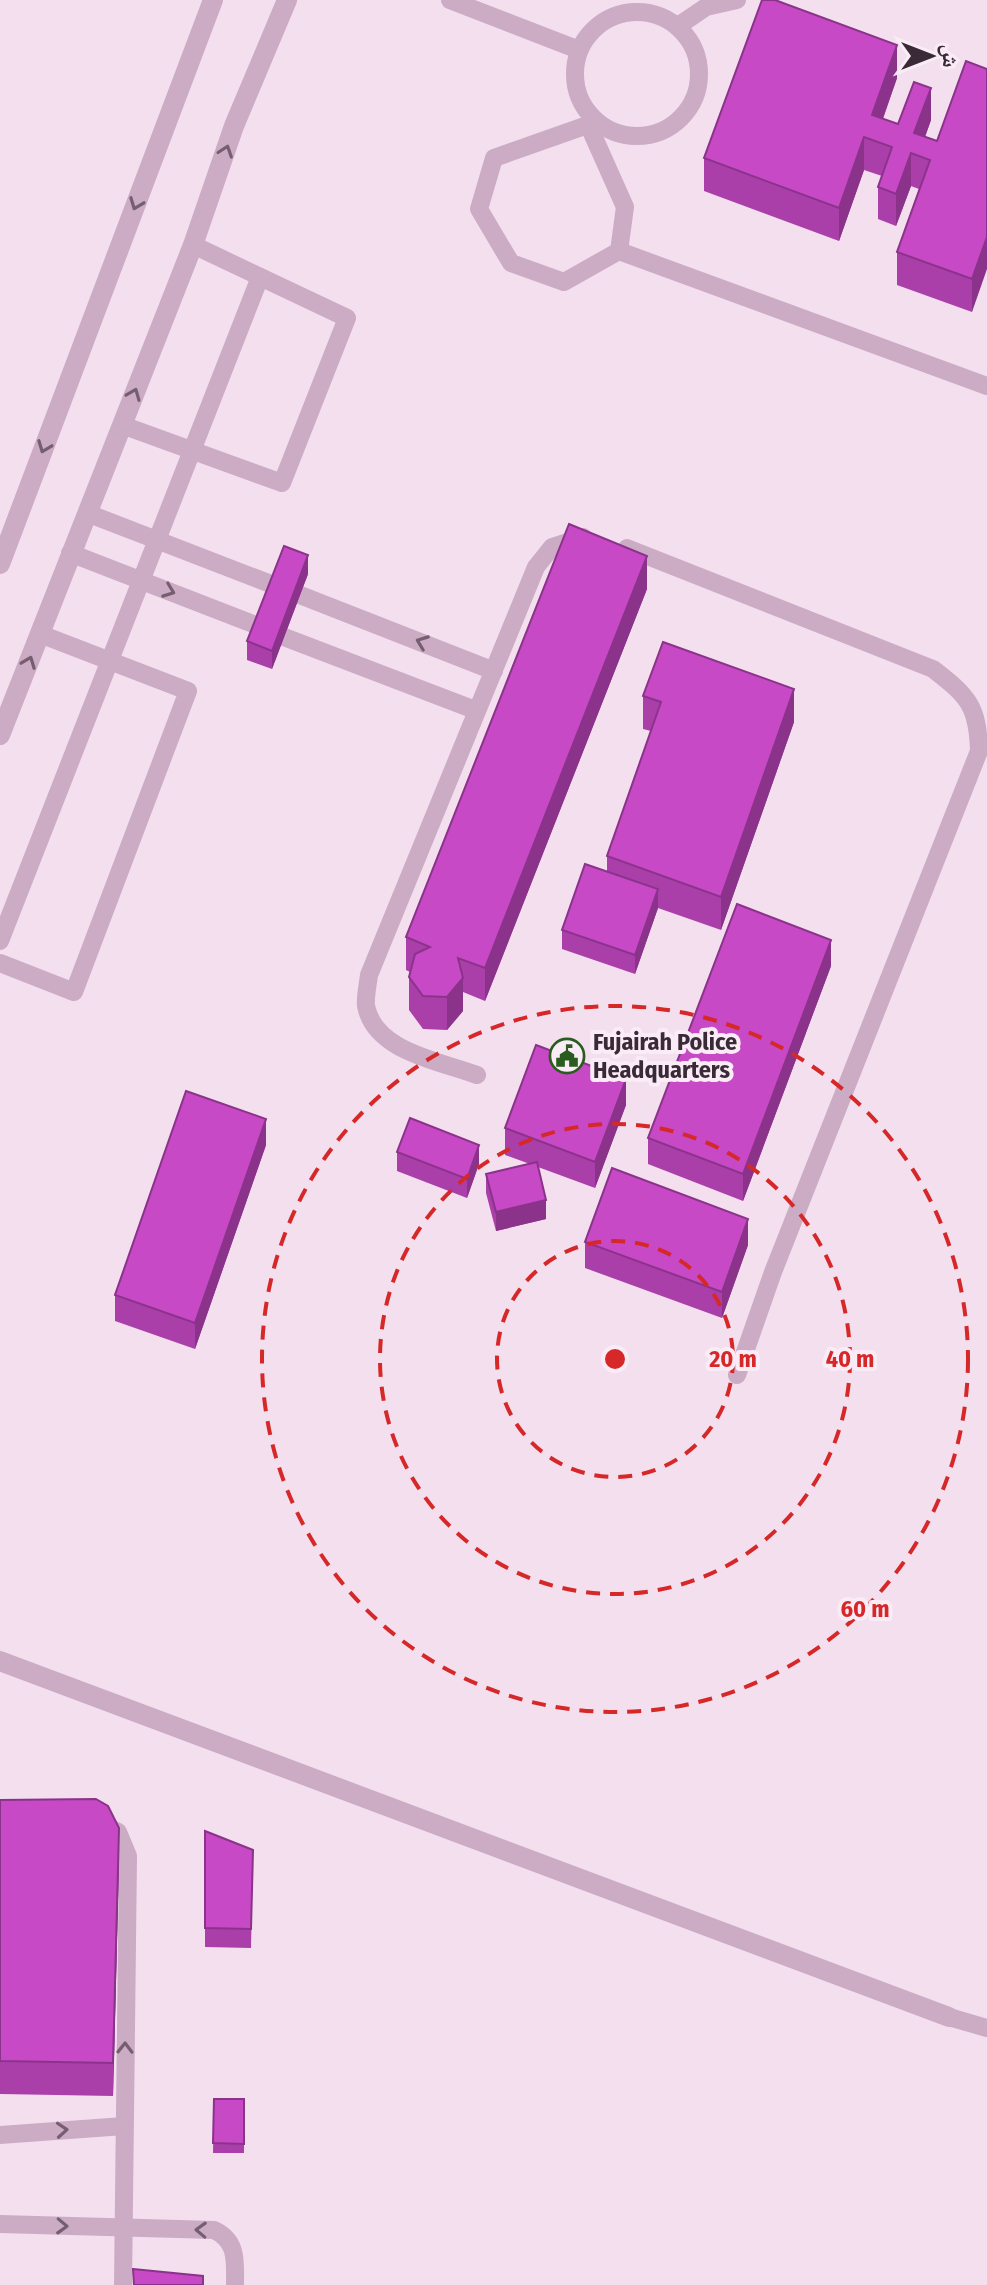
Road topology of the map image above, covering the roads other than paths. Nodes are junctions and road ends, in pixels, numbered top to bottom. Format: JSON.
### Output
{"nodes":[{"id":1,"x":213,"y":0,"type":"edge"},
{"id":2,"x":287,"y":0,"type":"edge"},
{"id":3,"x":450,"y":0,"type":"edge"},
{"id":4,"x":737,"y":0,"type":"edge"},
{"id":5,"x":678,"y":26,"type":"junction"},
{"id":6,"x":579,"y":50,"type":"junction"},
{"id":7,"x":596,"y":122,"type":"junction"},
{"id":8,"x":193,"y":245,"type":"junction"},
{"id":9,"x":619,"y":251,"type":"junction"},
{"id":10,"x":260,"y":277,"type":"junction"},
{"id":11,"x":987,"y":386,"type":"edge"},
{"id":12,"x":122,"y":425,"type":"junction"},
{"id":13,"x":192,"y":450,"type":"junction"},
{"id":14,"x":87,"y":513,"type":"junction"},
{"id":15,"x":158,"y":540,"type":"junction"},
{"id":16,"x":70,"y":553,"type":"junction"},
{"id":17,"x":0,"y":564,"type":"edge"},
{"id":18,"x":140,"y":580,"type":"junction"},
{"id":19,"x":276,"y":586,"type":"edge"},
{"id":20,"x":300,"y":595,"type":"edge"},
{"id":21,"x":261,"y":627,"type":"edge"},
{"id":22,"x":40,"y":634,"type":"junction"},
{"id":23,"x":284,"y":637,"type":"edge"},
{"id":24,"x":110,"y":661,"type":"junction"},
{"id":25,"x":494,"y":671,"type":"junction"},
{"id":26,"x":475,"y":710,"type":"junction"},
{"id":27,"x":0,"y":735,"type":"edge"},
{"id":28,"x":0,"y":941,"type":"edge"},
{"id":29,"x":0,"y":963,"type":"edge"},
{"id":30,"x":477,"y":1075,"type":"dead end"},
{"id":31,"x":737,"y":1375,"type":"dead end"},
{"id":32,"x":0,"y":1661,"type":"edge"},
{"id":33,"x":73,"y":1822,"type":"edge"},
{"id":34,"x":949,"y":2017,"type":"joint"},
{"id":35,"x":987,"y":2028,"type":"edge"},
{"id":36,"x":124,"y":2126,"type":"junction"},
{"id":37,"x":0,"y":2135,"type":"edge"},
{"id":38,"x":0,"y":2224,"type":"edge"},
{"id":39,"x":124,"y":2228,"type":"junction"},
{"id":40,"x":123,"y":2285,"type":"edge"},
{"id":41,"x":235,"y":2285,"type":"edge"}],
"edges":[{"from":1,"to":17,"type":"street","one_way":true},
{"from":8,"to":2,"type":"street","one_way":true},
{"from":3,"to":6,"type":"lane"},
{"from":4,"to":5,"type":"lane"},
{"from":5,"to":6,"type":"lane"},
{"from":5,"to":7,"type":"lane"},
{"from":6,"to":7,"type":"lane"},
{"from":7,"to":9,"type":"lane"},
{"from":7,"to":9,"type":"lane"},
{"from":8,"to":10,"type":"lane"},
{"from":12,"to":8,"type":"street","one_way":true},
{"from":9,"to":11,"type":"lane"},
{"from":10,"to":13,"type":"lane"},
{"from":10,"to":13,"type":"lane"},
{"from":12,"to":13,"type":"lane"},
{"from":12,"to":14,"type":"street"},
{"from":13,"to":15,"type":"lane"},
{"from":14,"to":15,"type":"lane"},
{"from":14,"to":16,"type":"street"},
{"from":15,"to":18,"type":"lane"},
{"from":15,"to":19,"type":"lane"},
{"from":16,"to":18,"type":"lane"},
{"from":16,"to":22,"type":"street"},
{"from":18,"to":21,"type":"lane","one_way":true},
{"from":18,"to":24,"type":"lane"},
{"from":25,"to":20,"type":"lane","one_way":true},
{"from":22,"to":24,"type":"lane"},
{"from":27,"to":22,"type":"street","one_way":true},
{"from":23,"to":26,"type":"lane"},
{"from":24,"to":28,"type":"lane"},
{"from":24,"to":29,"type":"lane"},
{"from":25,"to":26,"type":"lane"},
{"from":25,"to":31,"type":"lane"},
{"from":26,"to":30,"type":"lane"},
{"from":32,"to":34,"type":"street"},
{"from":36,"to":33,"type":"lane","one_way":true},
{"from":34,"to":35,"type":"lane"},
{"from":37,"to":36,"type":"lane","one_way":true},
{"from":36,"to":39,"type":"lane"},
{"from":38,"to":39,"type":"lane","one_way":true},
{"from":39,"to":40,"type":"lane"},
{"from":41,"to":39,"type":"lane","one_way":true}]}
